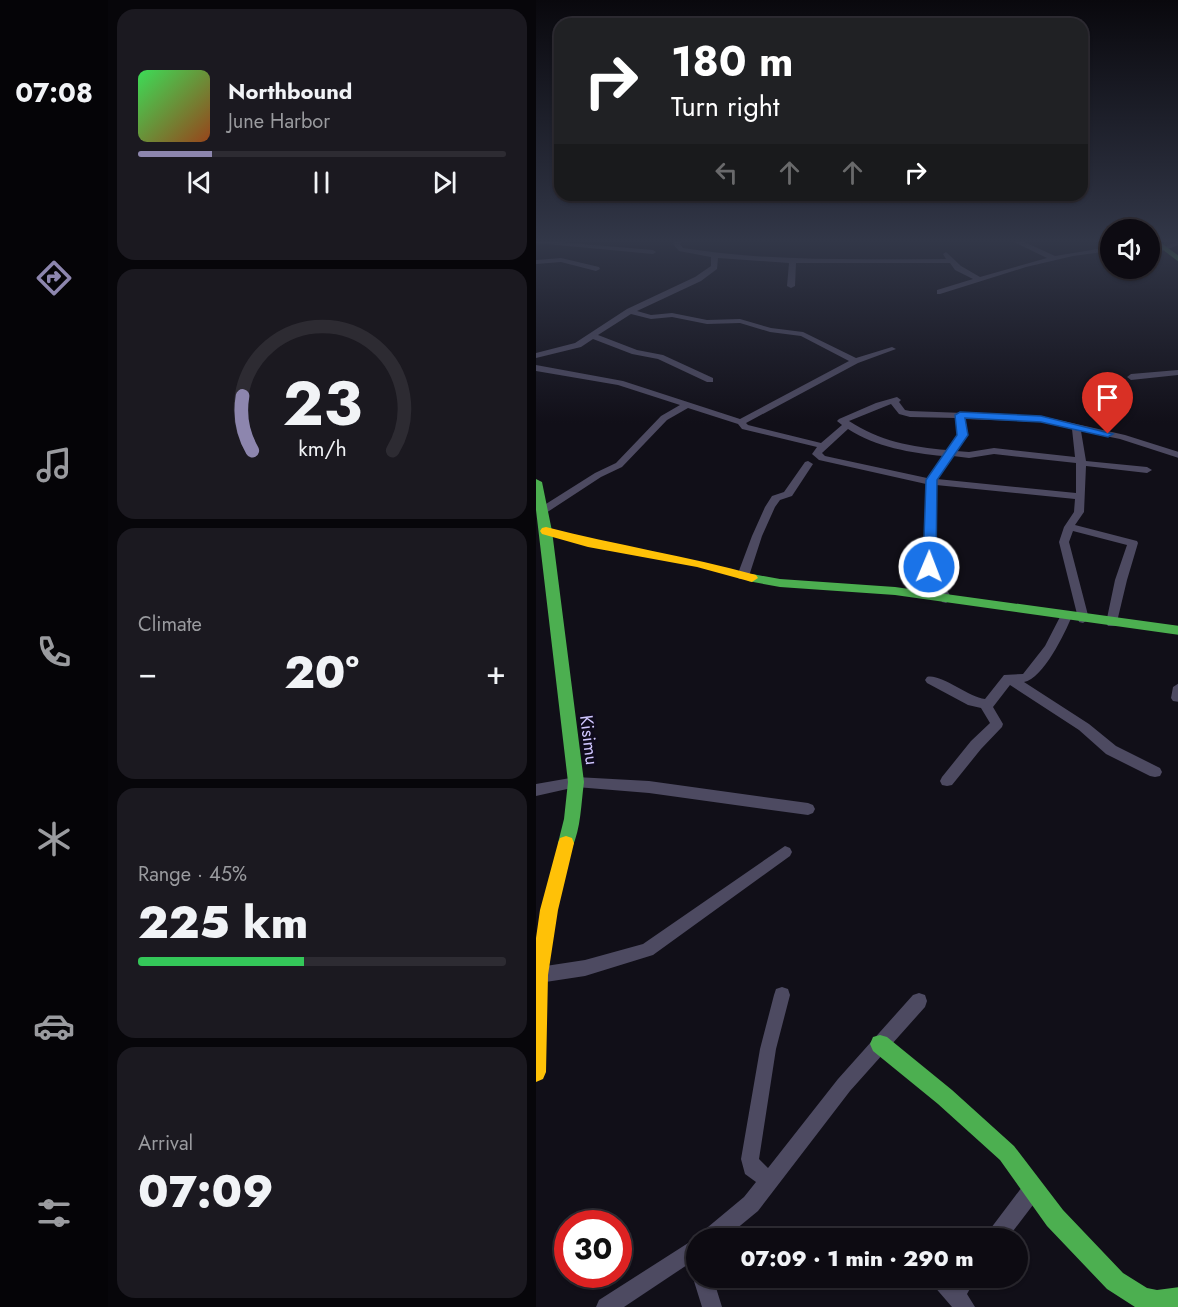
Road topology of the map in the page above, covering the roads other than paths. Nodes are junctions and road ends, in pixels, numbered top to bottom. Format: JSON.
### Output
{"nodes":[{"id":1,"x":647,"y":301,"type":"edge"},
{"id":2,"x":630,"y":310,"type":"junction"},
{"id":3,"x":593,"y":336,"type":"junction"},
{"id":4,"x":892,"y":349,"type":"dead end"},
{"id":5,"x":536,"y":356,"type":"edge"},
{"id":6,"x":855,"y":361,"type":"junction"},
{"id":7,"x":536,"y":368,"type":"edge"},
{"id":8,"x":1178,"y":372,"type":"edge"},
{"id":9,"x":1131,"y":377,"type":"dead end"},
{"id":10,"x":710,"y":380,"type":"dead end"},
{"id":11,"x":688,"y":404,"type":"junction"},
{"id":12,"x":960,"y":415,"type":"junction"},
{"id":13,"x":741,"y":422,"type":"junction"},
{"id":14,"x":848,"y":426,"type":"junction"},
{"id":15,"x":1076,"y":427,"type":"junction"},
{"id":16,"x":823,"y":446,"type":"junction"},
{"id":17,"x":948,"y":455,"type":"junction"},
{"id":18,"x":1178,"y":455,"type":"edge"},
{"id":19,"x":1081,"y":462,"type":"junction"},
{"id":20,"x":808,"y":464,"type":"dead end"},
{"id":21,"x":1147,"y":470,"type":"dead end"},
{"id":22,"x":931,"y":480,"type":"junction"},
{"id":23,"x":536,"y":482,"type":"edge"},
{"id":24,"x":1080,"y":495,"type":"junction"},
{"id":25,"x":542,"y":511,"type":"junction"},
{"id":26,"x":1069,"y":527,"type":"junction"},
{"id":27,"x":546,"y":531,"type":"junction"},
{"id":28,"x":743,"y":576,"type":"junction"},
{"id":29,"x":946,"y":599,"type":"junction"},
{"id":30,"x":1066,"y":616,"type":"junction"},
{"id":31,"x":1083,"y":619,"type":"junction"},
{"id":32,"x":1112,"y":623,"type":"junction"},
{"id":33,"x":1178,"y":631,"type":"edge"},
{"id":34,"x":1008,"y":678,"type":"junction"},
{"id":35,"x":931,"y":680,"type":"dead end"},
{"id":36,"x":987,"y":706,"type":"junction"},
{"id":37,"x":1155,"y":772,"type":"dead end"},
{"id":38,"x":947,"y":781,"type":"dead end"},
{"id":39,"x":576,"y":782,"type":"junction"},
{"id":40,"x":536,"y":790,"type":"edge"},
{"id":41,"x":808,"y":809,"type":"dead end"},
{"id":42,"x":785,"y":852,"type":"dead end"},
{"id":43,"x":539,"y":975,"type":"junction"},
{"id":44,"x":782,"y":994,"type":"dead end"},
{"id":45,"x":919,"y":1001,"type":"dead end"},
{"id":46,"x":880,"y":1044,"type":"junction"},
{"id":47,"x":536,"y":1072,"type":"edge"},
{"id":48,"x":769,"y":1180,"type":"junction"},
{"id":49,"x":1032,"y":1190,"type":"junction"},
{"id":50,"x":723,"y":1228,"type":"edge"},
{"id":51,"x":1003,"y":1228,"type":"edge"},
{"id":52,"x":686,"y":1257,"type":"edge"},
{"id":53,"x":705,"y":1288,"type":"edge"},
{"id":54,"x":948,"y":1288,"type":"edge"},
{"id":55,"x":1178,"y":1298,"type":"edge"},
{"id":56,"x":959,"y":1301,"type":"edge"},
{"id":57,"x":606,"y":1307,"type":"edge"},
{"id":58,"x":712,"y":1307,"type":"edge"}],
"edges":[{"from":1,"to":2,"type":"street"},
{"from":2,"to":3,"type":"street"},
{"from":2,"to":6,"type":"street"},
{"from":3,"to":5,"type":"street"},
{"from":3,"to":10,"type":"street"},
{"from":4,"to":6,"type":"street"},
{"from":6,"to":13,"type":"street"},
{"from":7,"to":11,"type":"street"},
{"from":8,"to":9,"type":"street"},
{"from":11,"to":13,"type":"street"},
{"from":11,"to":25,"type":"street"},
{"from":12,"to":14,"type":"street"},
{"from":12,"to":15,"type":"street"},
{"from":12,"to":17,"type":"street"},
{"from":13,"to":16,"type":"street"},
{"from":14,"to":16,"type":"street"},
{"from":14,"to":17,"type":"street"},
{"from":15,"to":18,"type":"street"},
{"from":15,"to":19,"type":"street"},
{"from":16,"to":22,"type":"street"},
{"from":17,"to":19,"type":"street"},
{"from":17,"to":22,"type":"street"},
{"from":19,"to":21,"type":"street"},
{"from":19,"to":24,"type":"street"},
{"from":20,"to":28,"type":"street"},
{"from":22,"to":24,"type":"street"},
{"from":22,"to":29,"type":"street"},
{"from":23,"to":25,"type":"street","name":"Kisimu"},
{"from":24,"to":26,"type":"street"},
{"from":25,"to":27,"type":"street","name":"Kisimu"},
{"from":26,"to":31,"type":"street"},
{"from":26,"to":32,"type":"street"},
{"from":27,"to":28,"type":"street"},
{"from":27,"to":39,"type":"street","name":"Kisimu"},
{"from":28,"to":29,"type":"street"},
{"from":29,"to":30,"type":"street"},
{"from":30,"to":31,"type":"street"},
{"from":30,"to":34,"type":"street"},
{"from":31,"to":32,"type":"street"},
{"from":32,"to":33,"type":"street"},
{"from":34,"to":36,"type":"street"},
{"from":34,"to":37,"type":"street"},
{"from":35,"to":36,"type":"street"},
{"from":36,"to":38,"type":"street"},
{"from":39,"to":40,"type":"street"},
{"from":39,"to":41,"type":"street"},
{"from":39,"to":43,"type":"street","name":"Kisimu"},
{"from":42,"to":43,"type":"street"},
{"from":43,"to":47,"type":"street","name":"Kisimu"},
{"from":44,"to":48,"type":"street"},
{"from":45,"to":46,"type":"street"},
{"from":46,"to":48,"type":"street"},
{"from":46,"to":49,"type":"street"},
{"from":48,"to":50,"type":"street"},
{"from":49,"to":51,"type":"street"},
{"from":49,"to":55,"type":"street"},
{"from":52,"to":57,"type":"street"},
{"from":53,"to":58,"type":"street"},
{"from":54,"to":56,"type":"street"}]}
